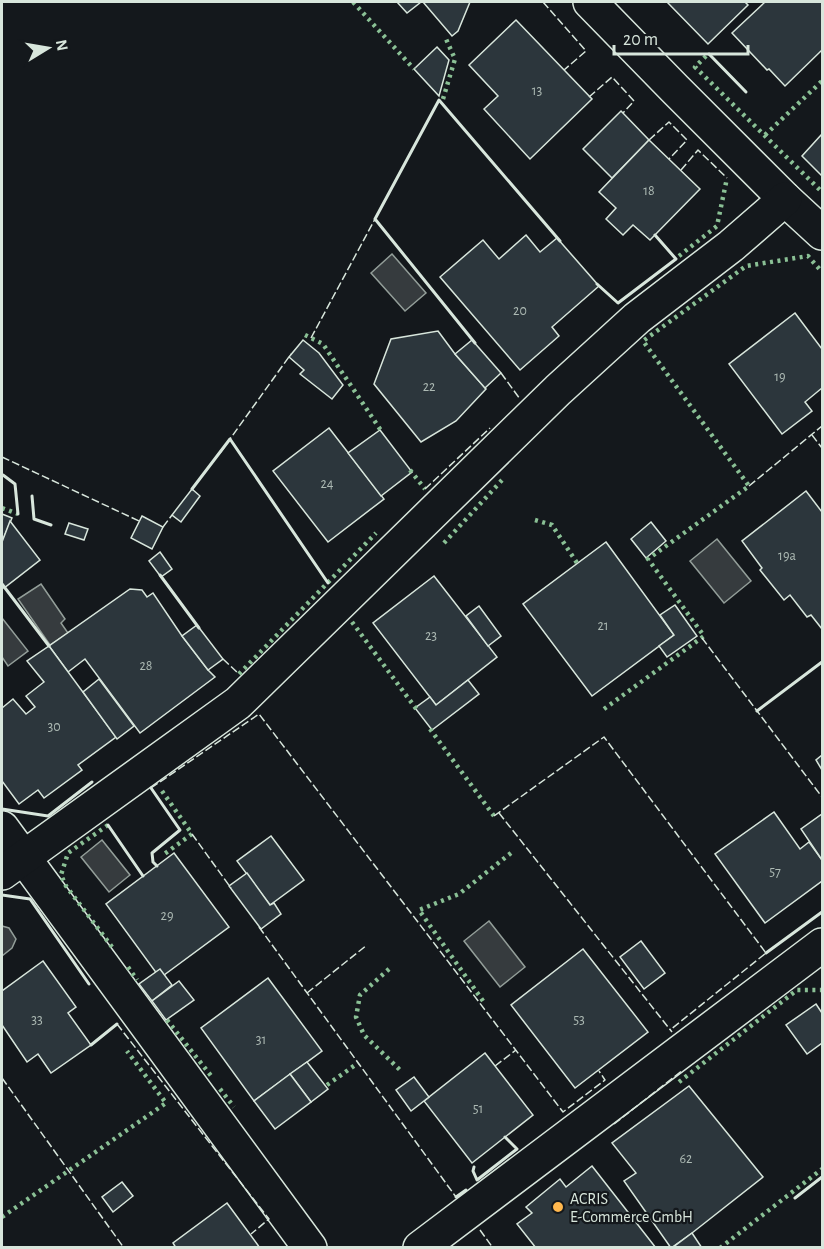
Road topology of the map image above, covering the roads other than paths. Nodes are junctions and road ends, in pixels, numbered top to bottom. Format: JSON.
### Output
{"nodes":[{"id":1,"x":590,"y":2,"type":"edge"},
{"id":2,"x":785,"y":199,"type":"junction"},
{"id":3,"x":822,"y":233,"type":"edge"},
{"id":4,"x":2,"y":828,"type":"edge"},
{"id":5,"x":12,"y":865,"type":"edge"},
{"id":6,"x":822,"y":945,"type":"edge"},
{"id":7,"x":310,"y":1248,"type":"edge"},
{"id":8,"x":420,"y":1248,"type":"edge"}],
"edges":[{"from":1,"to":2,"type":"street"},
{"from":2,"to":3,"type":"street"},
{"from":2,"to":5,"type":"street"},
{"from":4,"to":5,"type":"street"},
{"from":5,"to":7,"type":"street"},
{"from":6,"to":8,"type":"street"}]}
